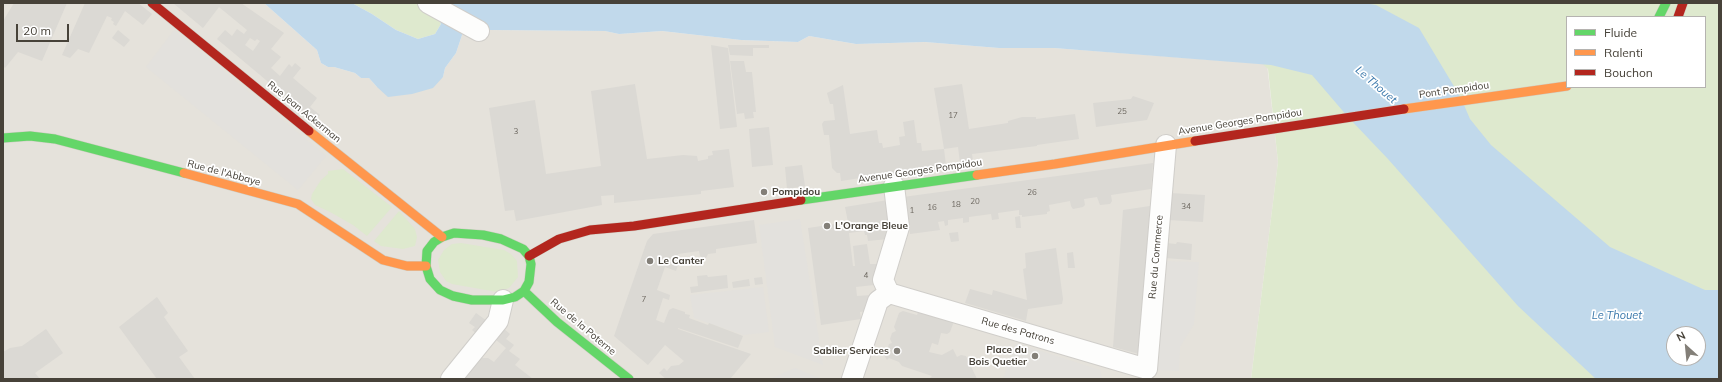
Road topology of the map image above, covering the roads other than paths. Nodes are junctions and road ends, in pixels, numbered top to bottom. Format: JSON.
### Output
{"nodes":[{"id":1,"x":152,"y":3,"type":"edge"},
{"id":2,"x":428,"y":3,"type":"edge"},
{"id":3,"x":1666,"y":3,"type":"edge"},
{"id":4,"x":1683,"y":3,"type":"edge"},
{"id":5,"x":1660,"y":16,"type":"edge"},
{"id":6,"x":1678,"y":16,"type":"edge"},
{"id":7,"x":479,"y":31,"type":"dead end"},
{"id":8,"x":1566,"y":85,"type":"edge"},
{"id":9,"x":1319,"y":121,"type":"joint"},
{"id":10,"x":3,"y":138,"type":"edge"},
{"id":11,"x":1166,"y":145,"type":"junction"},
{"id":12,"x":894,"y":186,"type":"junction"},
{"id":13,"x":442,"y":237,"type":"junction"},
{"id":14,"x":529,"y":256,"type":"junction"},
{"id":15,"x":426,"y":266,"type":"junction"},
{"id":16,"x":524,"y":291,"type":"junction"},
{"id":17,"x":889,"y":293,"type":"junction"},
{"id":18,"x":503,"y":300,"type":"junction"},
{"id":19,"x":1147,"y":369,"type":"joint"},
{"id":20,"x":451,"y":379,"type":"edge"},
{"id":21,"x":629,"y":379,"type":"edge"},
{"id":22,"x":852,"y":379,"type":"edge"}],
"edges":[{"from":1,"to":13,"type":"main road","name":"Rue Jean Ackerman"},
{"from":2,"to":7,"type":"street"},
{"from":3,"to":5,"type":"main road"},
{"from":4,"to":6,"type":"main road"},
{"from":8,"to":9,"type":"main road","name":"Pont Pompidou"},
{"from":9,"to":11,"type":"main road","name":"Avenue Georges Pompidou"},
{"from":10,"to":15,"type":"main road","name":"Rue de l'Abbaye"},
{"from":11,"to":12,"type":"main road","name":"Avenue Georges Pompidou"},
{"from":11,"to":19,"type":"street","name":"Rue du Commerce"},
{"from":12,"to":14,"type":"main road","name":"Avenue Georges Pompidou"},
{"from":12,"to":17,"type":"street"},
{"from":13,"to":14,"type":"main road"},
{"from":13,"to":15,"type":"main road"},
{"from":14,"to":16,"type":"main road"},
{"from":15,"to":18,"type":"main road"},
{"from":16,"to":18,"type":"main road"},
{"from":16,"to":21,"type":"main road","name":"Rue de la Poterne"},
{"from":17,"to":19,"type":"street","name":"Rue des Patrons"},
{"from":17,"to":22,"type":"street"},
{"from":18,"to":20,"type":"street"}]}
